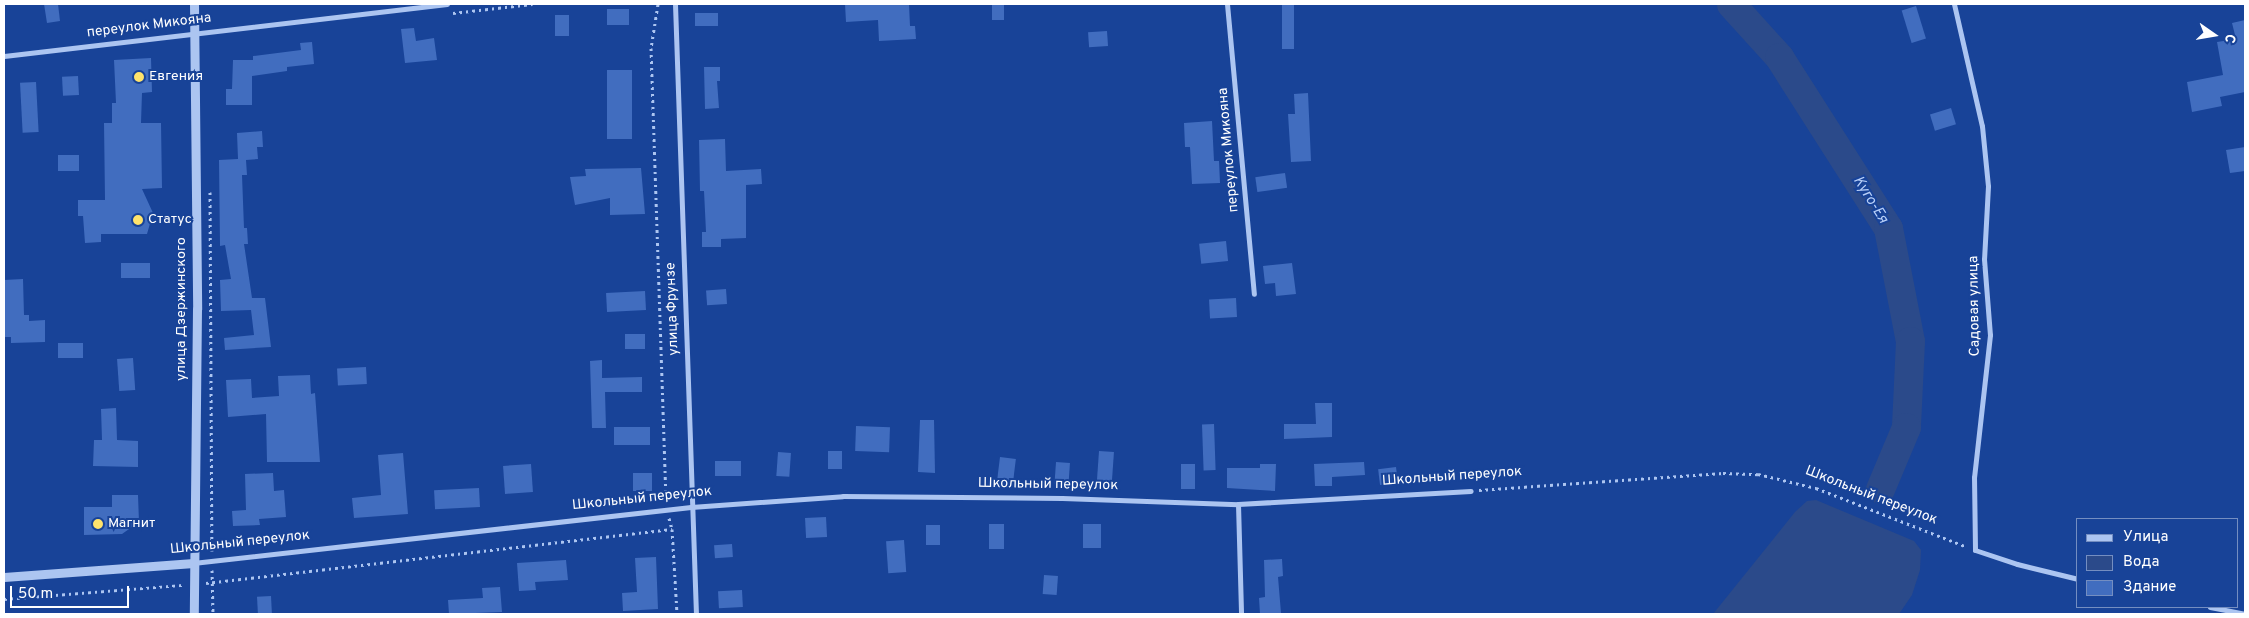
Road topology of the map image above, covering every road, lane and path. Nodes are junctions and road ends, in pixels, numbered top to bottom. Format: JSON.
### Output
{"nodes":[{"id":1,"x":194,"y":4,"type":"edge"},
{"id":2,"x":447,"y":4,"type":"edge"},
{"id":3,"x":658,"y":4,"type":"edge"},
{"id":4,"x":675,"y":4,"type":"edge"},
{"id":5,"x":1227,"y":4,"type":"edge"},
{"id":6,"x":1954,"y":4,"type":"edge"},
{"id":7,"x":194,"y":31,"type":"junction"},
{"id":8,"x":4,"y":56,"type":"edge"},
{"id":9,"x":1254,"y":294,"type":"dead end"},
{"id":10,"x":1471,"y":490,"type":"joint"},
{"id":11,"x":1238,"y":504,"type":"junction"},
{"id":12,"x":691,"y":507,"type":"junction"},
{"id":13,"x":666,"y":510,"type":"junction"},
{"id":14,"x":672,"y":529,"type":"junction"},
{"id":15,"x":1975,"y":550,"type":"junction"},
{"id":16,"x":193,"y":563,"type":"junction"},
{"id":17,"x":4,"y":577,"type":"edge"},
{"id":18,"x":2076,"y":578,"type":"edge"},
{"id":19,"x":194,"y":584,"type":"junction"},
{"id":20,"x":4,"y":599,"type":"edge"},
{"id":21,"x":2215,"y":608,"type":"edge"},
{"id":22,"x":194,"y":614,"type":"edge"},
{"id":23,"x":677,"y":614,"type":"edge"},
{"id":24,"x":696,"y":614,"type":"edge"},
{"id":25,"x":1240,"y":614,"type":"edge"},
{"id":26,"x":2245,"y":614,"type":"edge"}],
"edges":[{"from":1,"to":7,"type":"street","name":"улица Дзержинского"},
{"from":2,"to":7,"type":"street","name":"переулок Микояна"},
{"from":3,"to":13,"type":"path"},
{"from":4,"to":12,"type":"street","name":"улица Фрунзе"},
{"from":5,"to":9,"type":"street","name":"переулок Микояна"},
{"from":6,"to":15,"type":"street","name":"Садовая улица"},
{"from":7,"to":8,"type":"street","name":"переулок Микояна"},
{"from":7,"to":16,"type":"street","name":"улица Дзержинского"},
{"from":10,"to":11,"type":"street","name":"Школьный переулок"},
{"from":10,"to":15,"type":"path","name":"Школьный переулок"},
{"from":11,"to":12,"type":"street","name":"Школьный переулок"},
{"from":11,"to":25,"type":"street"},
{"from":12,"to":13,"type":"street","name":"Школьный переулок"},
{"from":12,"to":24,"type":"street","name":"улица Фрунзе"},
{"from":13,"to":14,"type":"path"},
{"from":13,"to":16,"type":"street","name":"Школьный переулок"},
{"from":14,"to":19,"type":"path"},
{"from":14,"to":23,"type":"path"},
{"from":15,"to":18,"type":"street"},
{"from":16,"to":17,"type":"street","name":"Школьный переулок"},
{"from":16,"to":19,"type":"street","name":"улица Дзержинского"},
{"from":19,"to":20,"type":"path"},
{"from":19,"to":22,"type":"street","name":"улица Дзержинского"},
{"from":21,"to":26,"type":"street"}]}
